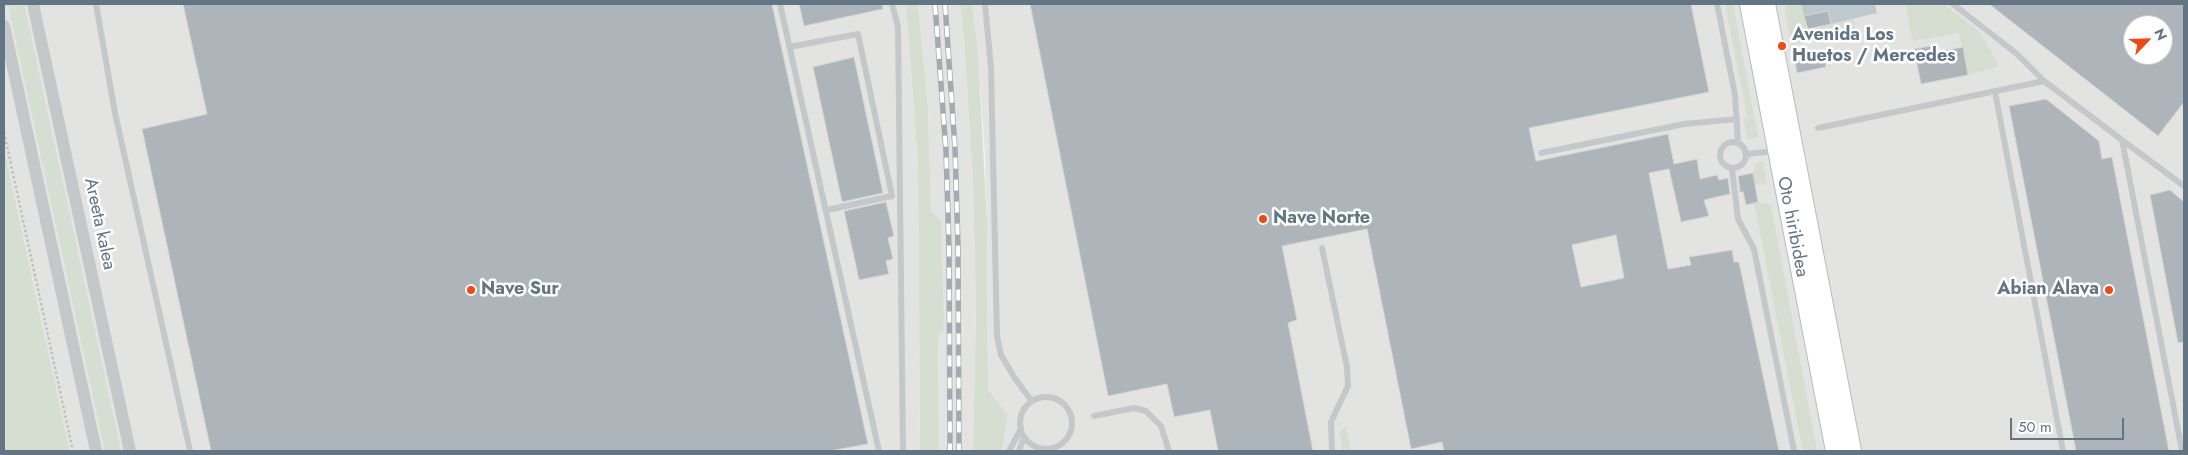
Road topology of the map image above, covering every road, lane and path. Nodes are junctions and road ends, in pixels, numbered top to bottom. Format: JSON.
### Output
{"nodes":[{"id":1,"x":33,"y":4,"type":"edge"},
{"id":2,"x":96,"y":4,"type":"edge"},
{"id":3,"x":780,"y":4,"type":"edge"},
{"id":4,"x":892,"y":4,"type":"edge"},
{"id":5,"x":985,"y":4,"type":"edge"},
{"id":6,"x":1717,"y":4,"type":"edge"},
{"id":7,"x":1749,"y":4,"type":"edge"},
{"id":8,"x":1953,"y":4,"type":"edge"},
{"id":9,"x":1767,"y":5,"type":"edge"},
{"id":10,"x":4,"y":26,"type":"edge"},
{"id":11,"x":789,"y":47,"type":"junction"},
{"id":12,"x":2044,"y":82,"type":"junction"},
{"id":13,"x":1995,"y":92,"type":"junction"},
{"id":14,"x":1737,"y":119,"type":"junction"},
{"id":15,"x":1818,"y":128,"type":"dead end"},
{"id":16,"x":4,"y":132,"type":"edge"},
{"id":17,"x":2122,"y":140,"type":"junction"},
{"id":18,"x":1738,"y":142,"type":"junction"},
{"id":19,"x":1777,"y":151,"type":"junction"},
{"id":20,"x":1541,"y":154,"type":"dead end"},
{"id":21,"x":1747,"y":154,"type":"junction"},
{"id":22,"x":1732,"y":169,"type":"junction"},
{"id":23,"x":2184,"y":186,"type":"edge"},
{"id":24,"x":827,"y":210,"type":"junction"},
{"id":25,"x":1322,"y":248,"type":"dead end"},
{"id":26,"x":1032,"y":401,"type":"junction"},
{"id":27,"x":1094,"y":416,"type":"dead end"},
{"id":28,"x":1021,"y":429,"type":"junction"},
{"id":29,"x":1024,"y":436,"type":"junction"},
{"id":30,"x":1055,"y":448,"type":"edge"},
{"id":31,"x":1043,"y":450,"type":"edge"},
{"id":32,"x":73,"y":451,"type":"edge"},
{"id":33,"x":96,"y":451,"type":"edge"},
{"id":34,"x":130,"y":451,"type":"edge"},
{"id":35,"x":190,"y":451,"type":"edge"},
{"id":36,"x":879,"y":451,"type":"edge"},
{"id":37,"x":903,"y":451,"type":"edge"},
{"id":38,"x":1009,"y":451,"type":"edge"},
{"id":39,"x":1019,"y":451,"type":"edge"},
{"id":40,"x":1169,"y":451,"type":"edge"},
{"id":41,"x":1332,"y":451,"type":"edge"},
{"id":42,"x":1794,"y":451,"type":"edge"},
{"id":43,"x":1835,"y":451,"type":"edge"},
{"id":44,"x":1852,"y":451,"type":"edge"},
{"id":45,"x":2063,"y":451,"type":"edge"},
{"id":46,"x":2182,"y":451,"type":"edge"}],
"edges":[{"from":1,"to":34,"type":"street","name":"Areeta kalea"},
{"from":2,"to":35,"type":"lane"},
{"from":3,"to":11,"type":"lane"},
{"from":4,"to":37,"type":"lane"},
{"from":5,"to":26,"type":"lane"},
{"from":6,"to":14,"type":"lane"},
{"from":7,"to":19,"type":"street","name":"Oto hiribidea"},
{"from":8,"to":12,"type":"lane"},
{"from":9,"to":44,"type":"street","name":"Oto hiribidea"},
{"from":10,"to":33,"type":"street"},
{"from":11,"to":24,"type":"lane"},
{"from":11,"to":24,"type":"lane"},
{"from":12,"to":13,"type":"lane"},
{"from":12,"to":17,"type":"lane"},
{"from":13,"to":15,"type":"lane"},
{"from":13,"to":45,"type":"lane"},
{"from":14,"to":18,"type":"lane"},
{"from":14,"to":20,"type":"lane"},
{"from":16,"to":32,"type":"path"},
{"from":17,"to":23,"type":"lane"},
{"from":17,"to":46,"type":"lane"},
{"from":18,"to":21,"type":"lane"},
{"from":18,"to":22,"type":"lane"},
{"from":19,"to":21,"type":"lane"},
{"from":19,"to":43,"type":"street","name":"Oto hiribidea"},
{"from":21,"to":22,"type":"lane"},
{"from":22,"to":42,"type":"lane"},
{"from":24,"to":36,"type":"lane"},
{"from":25,"to":41,"type":"lane"},
{"from":26,"to":28,"type":"lane"},
{"from":26,"to":30,"type":"lane"},
{"from":27,"to":40,"type":"lane"},
{"from":28,"to":29,"type":"lane"},
{"from":28,"to":38,"type":"lane"},
{"from":29,"to":31,"type":"lane"},
{"from":29,"to":39,"type":"lane"},
{"from":30,"to":31,"type":"lane"}]}
